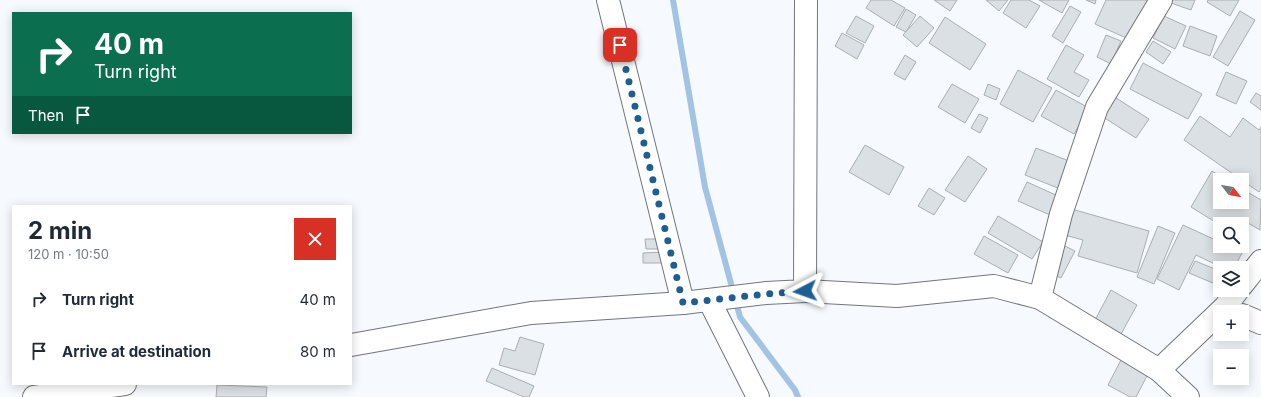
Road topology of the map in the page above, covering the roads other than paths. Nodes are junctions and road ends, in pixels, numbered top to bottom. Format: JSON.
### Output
{"nodes":[{"id":1,"x":608,"y":0,"type":"edge"},
{"id":2,"x":806,"y":0,"type":"edge"},
{"id":3,"x":1161,"y":0,"type":"edge"},
{"id":4,"x":1261,"y":261,"type":"edge"},
{"id":5,"x":1249,"y":277,"type":"edge"},
{"id":6,"x":805,"y":291,"type":"junction"},
{"id":7,"x":1040,"y":298,"type":"junction"},
{"id":8,"x":710,"y":300,"type":"junction"},
{"id":9,"x":683,"y":303,"type":"junction"},
{"id":10,"x":1249,"y":318,"type":"edge"},
{"id":11,"x":1261,"y":323,"type":"edge"},
{"id":12,"x":1213,"y":328,"type":"edge"},
{"id":13,"x":352,"y":345,"type":"edge"},
{"id":14,"x":1159,"y":370,"type":"junction"},
{"id":15,"x":118,"y":385,"type":"edge"},
{"id":16,"x":34,"y":397,"type":"edge"},
{"id":17,"x":758,"y":397,"type":"edge"},
{"id":18,"x":1188,"y":397,"type":"edge"}],
"edges":[{"from":1,"to":9,"type":"street"},
{"from":2,"to":6,"type":"street"},
{"from":3,"to":7,"type":"street"},
{"from":4,"to":5,"type":"street"},
{"from":6,"to":7,"type":"street"},
{"from":6,"to":8,"type":"street"},
{"from":7,"to":14,"type":"street"},
{"from":8,"to":9,"type":"street"},
{"from":8,"to":17,"type":"street"},
{"from":9,"to":13,"type":"street"},
{"from":10,"to":11,"type":"street"},
{"from":12,"to":14,"type":"street"},
{"from":14,"to":18,"type":"street"},
{"from":15,"to":16,"type":"street"}]}
